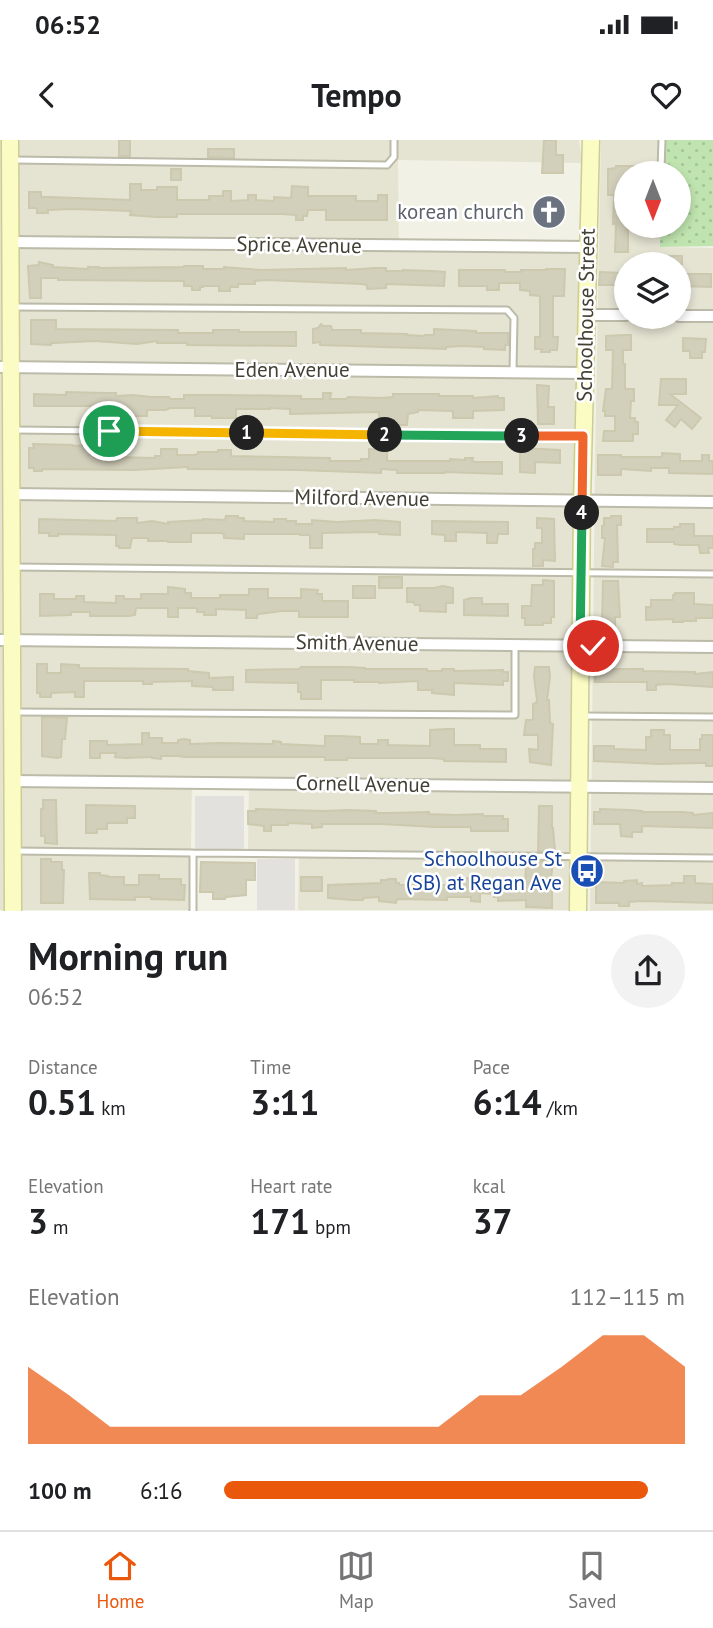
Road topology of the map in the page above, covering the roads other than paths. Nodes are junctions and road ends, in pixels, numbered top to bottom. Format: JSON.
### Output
{"nodes":[{"id":1,"x":10,"y":140,"type":"edge"},
{"id":2,"x":394,"y":140,"type":"edge"},
{"id":3,"x":591,"y":140,"type":"edge"},
{"id":4,"x":662,"y":140,"type":"edge"},
{"id":5,"x":10,"y":160,"type":"junction"},
{"id":6,"x":661,"y":161,"type":"edge"},
{"id":7,"x":9,"y":242,"type":"junction"},
{"id":8,"x":588,"y":247,"type":"junction"},
{"id":9,"x":10,"y":307,"type":"junction"},
{"id":10,"x":587,"y":314,"type":"junction"},
{"id":11,"x":614,"y":315,"type":"edge"},
{"id":12,"x":691,"y":316,"type":"edge"},
{"id":13,"x":713,"y":316,"type":"edge"},
{"id":14,"x":5,"y":367,"type":"edge"},
{"id":15,"x":513,"y":371,"type":"junction"},
{"id":16,"x":585,"y":373,"type":"junction"},
{"id":17,"x":11,"y":430,"type":"junction"},
{"id":18,"x":583,"y":436,"type":"junction"},
{"id":19,"x":11,"y":494,"type":"junction"},
{"id":20,"x":582,"y":501,"type":"junction"},
{"id":21,"x":713,"y":502,"type":"edge"},
{"id":22,"x":12,"y":567,"type":"junction"},
{"id":23,"x":582,"y":573,"type":"junction"},
{"id":24,"x":713,"y":574,"type":"edge"},
{"id":25,"x":6,"y":640,"type":"edge"},
{"id":26,"x":515,"y":645,"type":"junction"},
{"id":27,"x":580,"y":646,"type":"junction"},
{"id":28,"x":713,"y":647,"type":"edge"},
{"id":29,"x":12,"y":712,"type":"junction"},
{"id":30,"x":580,"y":716,"type":"junction"},
{"id":31,"x":713,"y":717,"type":"edge"},
{"id":32,"x":12,"y":781,"type":"junction"},
{"id":33,"x":580,"y":786,"type":"junction"},
{"id":34,"x":713,"y":788,"type":"edge"},
{"id":35,"x":13,"y":851,"type":"junction"},
{"id":36,"x":192,"y":853,"type":"junction"},
{"id":37,"x":579,"y":857,"type":"junction"},
{"id":38,"x":713,"y":858,"type":"edge"},
{"id":39,"x":13,"y":911,"type":"edge"},
{"id":40,"x":193,"y":911,"type":"edge"},
{"id":41,"x":578,"y":911,"type":"edge"}],
"edges":[{"from":1,"to":5,"type":"street"},
{"from":2,"to":5,"type":"lane"},
{"from":3,"to":8,"type":"street","name":"Schoolhouse Street"},
{"from":4,"to":6,"type":"lane"},
{"from":5,"to":7,"type":"street"},
{"from":7,"to":8,"type":"street","name":"Sprice Avenue"},
{"from":7,"to":9,"type":"street"},
{"from":8,"to":10,"type":"street","name":"Schoolhouse Street"},
{"from":9,"to":14,"type":"street"},
{"from":9,"to":15,"type":"lane"},
{"from":10,"to":11,"type":"street"},
{"from":10,"to":16,"type":"street","name":"Schoolhouse Street"},
{"from":12,"to":13,"type":"street"},
{"from":14,"to":15,"type":"street","name":"Eden Avenue"},
{"from":14,"to":17,"type":"street"},
{"from":15,"to":16,"type":"street","name":"Eden Avenue"},
{"from":16,"to":18,"type":"street","name":"Schoolhouse Street"},
{"from":17,"to":18,"type":"lane"},
{"from":17,"to":19,"type":"street"},
{"from":18,"to":20,"type":"street","name":"Schoolhouse Street"},
{"from":19,"to":20,"type":"street","name":"Milford Avenue"},
{"from":19,"to":22,"type":"street"},
{"from":20,"to":21,"type":"street","name":"Milford Avenue"},
{"from":20,"to":23,"type":"street","name":"Schoolhouse Street"},
{"from":22,"to":23,"type":"lane"},
{"from":22,"to":25,"type":"street"},
{"from":23,"to":24,"type":"lane"},
{"from":23,"to":27,"type":"street","name":"Schoolhouse Street"},
{"from":25,"to":26,"type":"street","name":"Smith Avenue"},
{"from":25,"to":29,"type":"street"},
{"from":26,"to":27,"type":"street","name":"Smith Avenue"},
{"from":26,"to":29,"type":"lane"},
{"from":27,"to":28,"type":"street","name":"Smith Avenue"},
{"from":27,"to":30,"type":"street","name":"Schoolhouse Street"},
{"from":29,"to":32,"type":"street"},
{"from":30,"to":31,"type":"lane"},
{"from":30,"to":33,"type":"street","name":"Schoolhouse Street"},
{"from":32,"to":33,"type":"street","name":"Cornell Avenue"},
{"from":32,"to":35,"type":"street"},
{"from":33,"to":34,"type":"street","name":"Cornell Avenue"},
{"from":33,"to":37,"type":"street","name":"Schoolhouse Street"},
{"from":35,"to":36,"type":"lane"},
{"from":35,"to":39,"type":"street"},
{"from":36,"to":37,"type":"lane"},
{"from":36,"to":40,"type":"lane"},
{"from":37,"to":38,"type":"lane"},
{"from":37,"to":41,"type":"street","name":"Schoolhouse Street"}]}
